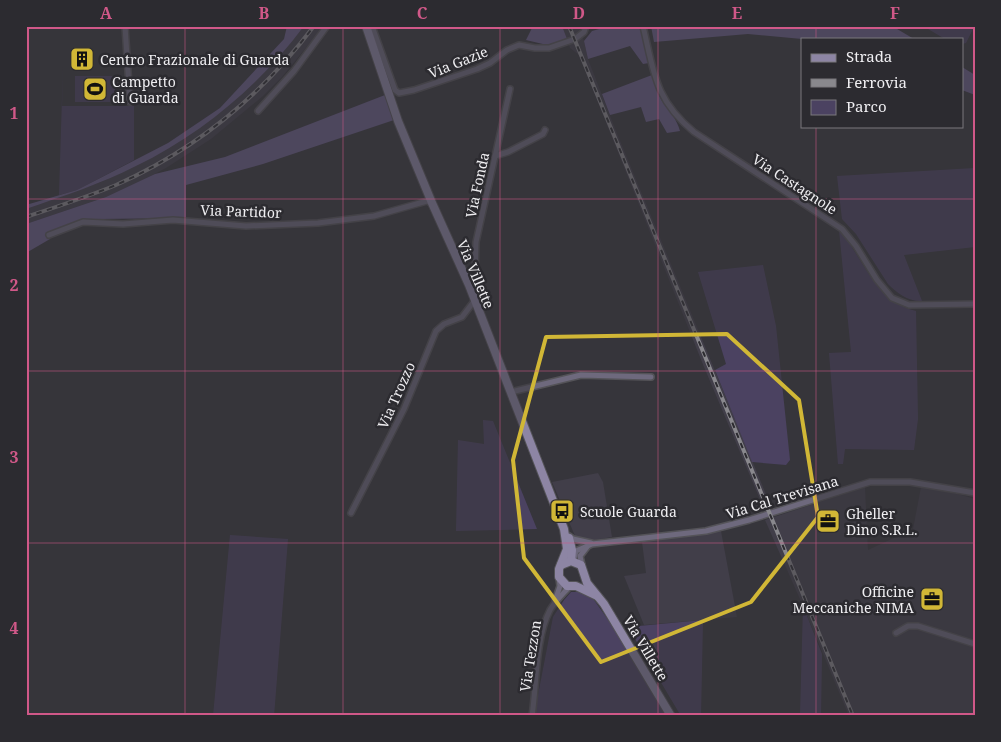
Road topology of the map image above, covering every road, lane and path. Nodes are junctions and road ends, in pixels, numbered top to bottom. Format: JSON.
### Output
{"nodes":[{"id":1,"x":125,"y":26,"type":"edge"},
{"id":2,"x":327,"y":26,"type":"edge"},
{"id":3,"x":366,"y":26,"type":"edge"},
{"id":4,"x":372,"y":26,"type":"edge"},
{"id":5,"x":586,"y":26,"type":"edge"},
{"id":6,"x":644,"y":26,"type":"edge"},
{"id":7,"x":510,"y":89,"type":"dead end"},
{"id":8,"x":130,"y":102,"type":"dead end"},
{"id":9,"x":258,"y":111,"type":"dead end"},
{"id":10,"x":545,"y":130,"type":"dead end"},
{"id":11,"x":495,"y":156,"type":"junction"},
{"id":12,"x":432,"y":203,"type":"junction"},
{"id":13,"x":48,"y":235,"type":"dead end"},
{"id":14,"x":469,"y":285,"type":"junction"},
{"id":15,"x":475,"y":300,"type":"junction"},
{"id":16,"x":975,"y":304,"type":"edge"},
{"id":17,"x":651,"y":377,"type":"dead end"},
{"id":18,"x":510,"y":392,"type":"junction"},
{"id":19,"x":975,"y":493,"type":"edge"},
{"id":20,"x":351,"y":513,"type":"dead end"},
{"id":21,"x":564,"y":530,"type":"junction"},
{"id":22,"x":593,"y":544,"type":"junction"},
{"id":23,"x":572,"y":561,"type":"junction"},
{"id":24,"x":561,"y":565,"type":"junction"},
{"id":25,"x":584,"y":572,"type":"junction"},
{"id":26,"x":559,"y":577,"type":"junction"},
{"id":27,"x":573,"y":586,"type":"junction"},
{"id":28,"x":597,"y":596,"type":"junction"},
{"id":29,"x":555,"y":602,"type":"junction"},
{"id":30,"x":896,"y":633,"type":"dead end"},
{"id":31,"x":975,"y":644,"type":"edge"},
{"id":32,"x":532,"y":716,"type":"edge"},
{"id":33,"x":671,"y":716,"type":"edge"}],
"edges":[{"from":1,"to":8,"type":"street"},
{"from":2,"to":9,"type":"street"},
{"from":3,"to":12,"type":"street","name":"Via Villette"},
{"from":4,"to":5,"type":"street","name":"Via Gazie"},
{"from":6,"to":16,"type":"street","name":"Via Castagnole"},
{"from":7,"to":11,"type":"street","name":"Via Fonda"},
{"from":10,"to":11,"type":"street"},
{"from":11,"to":14,"type":"street","name":"Via Fonda"},
{"from":12,"to":13,"type":"street","name":"Via Partidor"},
{"from":12,"to":14,"type":"street","name":"Via Villette"},
{"from":14,"to":15,"type":"street","name":"Via Villette"},
{"from":15,"to":18,"type":"street","name":"Via Villette"},
{"from":15,"to":20,"type":"street","name":"Via Trozzo"},
{"from":17,"to":18,"type":"street"},
{"from":18,"to":21,"type":"street","name":"Via Villette"},
{"from":19,"to":22,"type":"street","name":"Via Cal Trevisana"},
{"from":21,"to":22,"type":"street","name":"Via Cal Trevisana"},
{"from":21,"to":23,"type":"street","name":"Via Villette"},
{"from":21,"to":24,"type":"street","name":"Via Villette"},
{"from":22,"to":23,"type":"street"},
{"from":22,"to":25,"type":"street"},
{"from":23,"to":24,"type":"street"},
{"from":23,"to":25,"type":"street","name":"Via Villette"},
{"from":24,"to":26,"type":"street","name":"Via Villette"},
{"from":25,"to":27,"type":"street"},
{"from":25,"to":28,"type":"street","name":"Via Villette"},
{"from":26,"to":27,"type":"street","name":"Via Villette"},
{"from":26,"to":29,"type":"street","name":"Via Tezzon"},
{"from":27,"to":28,"type":"street","name":"Via Villette"},
{"from":27,"to":29,"type":"street","name":"Via Tezzon"},
{"from":28,"to":33,"type":"street","name":"Via Villette"},
{"from":29,"to":32,"type":"street","name":"Via Tezzon"},
{"from":30,"to":31,"type":"street"}]}
